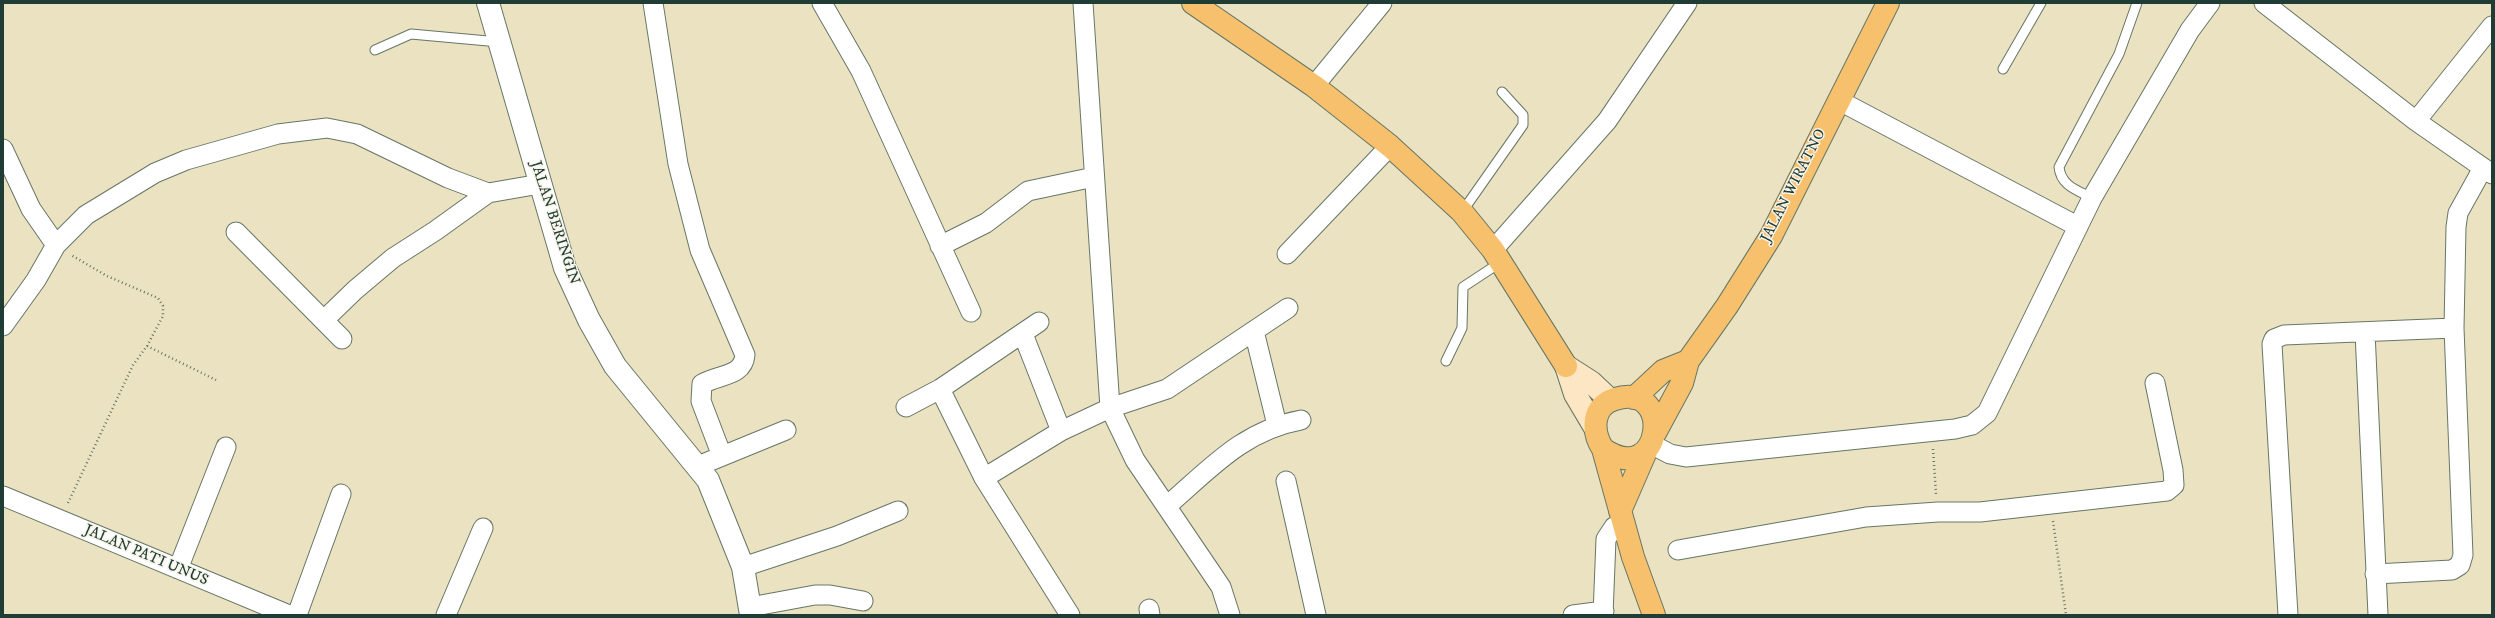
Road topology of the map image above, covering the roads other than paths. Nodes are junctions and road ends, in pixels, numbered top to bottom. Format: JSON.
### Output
{"nodes":[{"id":1,"x":488,"y":3,"type":"edge"},
{"id":2,"x":653,"y":3,"type":"edge"},
{"id":3,"x":822,"y":3,"type":"edge"},
{"id":4,"x":1083,"y":3,"type":"edge"},
{"id":5,"x":1193,"y":3,"type":"edge"},
{"id":6,"x":1382,"y":3,"type":"edge"},
{"id":7,"x":1687,"y":3,"type":"edge"},
{"id":8,"x":1888,"y":3,"type":"edge"},
{"id":9,"x":2041,"y":3,"type":"edge"},
{"id":10,"x":2137,"y":3,"type":"edge"},
{"id":11,"x":2210,"y":3,"type":"edge"},
{"id":12,"x":2264,"y":3,"type":"edge"},
{"id":13,"x":2492,"y":26,"type":"edge"},
{"id":14,"x":499,"y":42,"type":"junction"},
{"id":15,"x":375,"y":50,"type":"dead end"},
{"id":16,"x":2003,"y":69,"type":"dead end"},
{"id":17,"x":1314,"y":86,"type":"junction"},
{"id":18,"x":1502,"y":92,"type":"dead end"},
{"id":19,"x":1838,"y":100,"type":"junction"},
{"id":20,"x":2416,"y":120,"type":"junction"},
{"id":21,"x":1390,"y":146,"type":"junction"},
{"id":22,"x":3,"y":149,"type":"edge"},
{"id":23,"x":2487,"y":171,"type":"edge"},
{"id":24,"x":1094,"y":177,"type":"junction"},
{"id":25,"x":540,"y":184,"type":"junction"},
{"id":26,"x":488,"y":192,"type":"junction"},
{"id":27,"x":2092,"y":198,"type":"junction"},
{"id":28,"x":1462,"y":212,"type":"junction"},
{"id":29,"x":2077,"y":226,"type":"junction"},
{"id":30,"x":236,"y":232,"type":"dead end"},
{"id":31,"x":56,"y":245,"type":"junction"},
{"id":32,"x":940,"y":246,"type":"junction"},
{"id":33,"x":1287,"y":254,"type":"dead end"},
{"id":34,"x":1497,"y":256,"type":"junction"},
{"id":35,"x":1288,"y":308,"type":"dead end"},
{"id":36,"x":971,"y":312,"type":"dead end"},
{"id":37,"x":324,"y":320,"type":"junction"},
{"id":38,"x":1039,"y":322,"type":"dead end"},
{"id":39,"x":3,"y":326,"type":"edge"},
{"id":40,"x":2454,"y":328,"type":"junction"},
{"id":41,"x":1254,"y":331,"type":"junction"},
{"id":42,"x":2365,"y":332,"type":"junction"},
{"id":43,"x":1023,"y":334,"type":"junction"},
{"id":44,"x":342,"y":340,"type":"dead end"},
{"id":45,"x":1446,"y":361,"type":"dead end"},
{"id":46,"x":1688,"y":361,"type":"junction"},
{"id":47,"x":1566,"y":366,"type":"junction"},
{"id":48,"x":2155,"y":383,"type":"dead end"},
{"id":49,"x":940,"y":389,"type":"junction"},
{"id":50,"x":1634,"y":398,"type":"junction"},
{"id":51,"x":1610,"y":400,"type":"junction"},
{"id":52,"x":906,"y":407,"type":"dead end"},
{"id":53,"x":1110,"y":408,"type":"junction"},
{"id":54,"x":1301,"y":420,"type":"dead end"},
{"id":55,"x":1277,"y":425,"type":"junction"},
{"id":56,"x":1594,"y":426,"type":"junction"},
{"id":57,"x":786,"y":430,"type":"dead end"},
{"id":58,"x":1060,"y":432,"type":"junction"},
{"id":59,"x":1651,"y":442,"type":"junction"},
{"id":60,"x":226,"y":447,"type":"dead end"},
{"id":61,"x":1603,"y":449,"type":"junction"},
{"id":62,"x":722,"y":456,"type":"junction"},
{"id":63,"x":698,"y":466,"type":"junction"},
{"id":64,"x":984,"y":478,"type":"junction"},
{"id":65,"x":1286,"y":481,"type":"dead end"},
{"id":66,"x":341,"y":494,"type":"dead end"},
{"id":67,"x":3,"y":496,"type":"edge"},
{"id":68,"x":1167,"y":506,"type":"junction"},
{"id":69,"x":898,"y":511,"type":"dead end"},
{"id":70,"x":1621,"y":517,"type":"junction"},
{"id":71,"x":483,"y":528,"type":"dead end"},
{"id":72,"x":1678,"y":550,"type":"dead end"},
{"id":73,"x":743,"y":567,"type":"junction"},
{"id":74,"x":178,"y":569,"type":"junction"},
{"id":75,"x":2375,"y":574,"type":"junction"},
{"id":76,"x":863,"y":601,"type":"dead end"},
{"id":77,"x":750,"y":611,"type":"edge"},
{"id":78,"x":1604,"y":613,"type":"edge"},
{"id":79,"x":289,"y":615,"type":"edge"},
{"id":80,"x":297,"y":615,"type":"edge"},
{"id":81,"x":446,"y":615,"type":"edge"},
{"id":82,"x":1070,"y":615,"type":"edge"},
{"id":83,"x":1230,"y":615,"type":"edge"},
{"id":84,"x":1316,"y":615,"type":"edge"},
{"id":85,"x":1573,"y":615,"type":"edge"},
{"id":86,"x":1654,"y":615,"type":"edge"},
{"id":87,"x":2288,"y":615,"type":"edge"},
{"id":88,"x":2378,"y":615,"type":"edge"}],
"edges":[{"from":1,"to":14,"type":"street","name":"JALAN BERINGIN"},
{"from":2,"to":62,"type":"street"},
{"from":3,"to":32,"type":"street"},
{"from":4,"to":24,"type":"street"},
{"from":5,"to":17,"type":"main road"},
{"from":6,"to":17,"type":"street"},
{"from":7,"to":34,"type":"street"},
{"from":8,"to":19,"type":"main road","name":"JALAN WIRATNO"},
{"from":9,"to":16,"type":"lane"},
{"from":10,"to":27,"type":"lane"},
{"from":11,"to":27,"type":"street"},
{"from":12,"to":20,"type":"street"},
{"from":13,"to":20,"type":"street"},
{"from":14,"to":15,"type":"lane"},
{"from":14,"to":25,"type":"street","name":"JALAN BERINGIN"},
{"from":17,"to":21,"type":"main road"},
{"from":18,"to":28,"type":"lane"},
{"from":19,"to":29,"type":"street"},
{"from":19,"to":46,"type":"main road","name":"JALAN WIRATNO"},
{"from":20,"to":23,"type":"street"},
{"from":21,"to":28,"type":"main road"},
{"from":21,"to":33,"type":"street"},
{"from":22,"to":31,"type":"street"},
{"from":23,"to":40,"type":"street"},
{"from":24,"to":32,"type":"street"},
{"from":24,"to":53,"type":"street"},
{"from":25,"to":26,"type":"street"},
{"from":25,"to":63,"type":"street","name":"JALAN BERINGIN"},
{"from":26,"to":31,"type":"street"},
{"from":26,"to":37,"type":"street"},
{"from":27,"to":29,"type":"street"},
{"from":28,"to":34,"type":"main road"},
{"from":29,"to":59,"type":"street"},
{"from":30,"to":37,"type":"street"},
{"from":31,"to":39,"type":"street"},
{"from":32,"to":36,"type":"street"},
{"from":34,"to":45,"type":"lane"},
{"from":34,"to":47,"type":"main road"},
{"from":35,"to":41,"type":"street"},
{"from":37,"to":44,"type":"street"},
{"from":38,"to":43,"type":"street"},
{"from":40,"to":42,"type":"street"},
{"from":40,"to":75,"type":"street"},
{"from":41,"to":53,"type":"street"},
{"from":41,"to":55,"type":"street"},
{"from":42,"to":75,"type":"street"},
{"from":42,"to":87,"type":"street"},
{"from":43,"to":49,"type":"street"},
{"from":43,"to":58,"type":"street"},
{"from":46,"to":50,"type":"main road"},
{"from":46,"to":59,"type":"main road","name":"JALAN WIRATNO"},
{"from":47,"to":51,"type":"main road"},
{"from":47,"to":56,"type":"main road"},
{"from":48,"to":72,"type":"street"},
{"from":49,"to":52,"type":"street"},
{"from":49,"to":64,"type":"street"},
{"from":50,"to":51,"type":"main road"},
{"from":50,"to":59,"type":"main road"},
{"from":51,"to":56,"type":"main road"},
{"from":53,"to":58,"type":"street"},
{"from":53,"to":68,"type":"street"},
{"from":54,"to":55,"type":"street"},
{"from":55,"to":68,"type":"street"},
{"from":56,"to":61,"type":"main road"},
{"from":57,"to":62,"type":"street"},
{"from":58,"to":64,"type":"street"},
{"from":59,"to":61,"type":"main road"},
{"from":59,"to":70,"type":"main road","name":"JALAN WIRATNO"},
{"from":60,"to":74,"type":"street"},
{"from":61,"to":70,"type":"main road"},
{"from":62,"to":63,"type":"street"},
{"from":63,"to":73,"type":"street","name":"JALAN BERINGIN"},
{"from":64,"to":82,"type":"street"},
{"from":65,"to":84,"type":"street"},
{"from":66,"to":80,"type":"street"},
{"from":67,"to":74,"type":"street","name":"JALAN PATI UNUS"},
{"from":68,"to":83,"type":"street"},
{"from":69,"to":73,"type":"street"},
{"from":70,"to":78,"type":"street"},
{"from":70,"to":86,"type":"main road"},
{"from":71,"to":81,"type":"street"},
{"from":73,"to":77,"type":"street","name":"JALAN BERINGIN"},
{"from":74,"to":79,"type":"street","name":"JALAN PATI UNUS"},
{"from":75,"to":88,"type":"street"},
{"from":76,"to":77,"type":"street"},
{"from":78,"to":85,"type":"street"}]}
